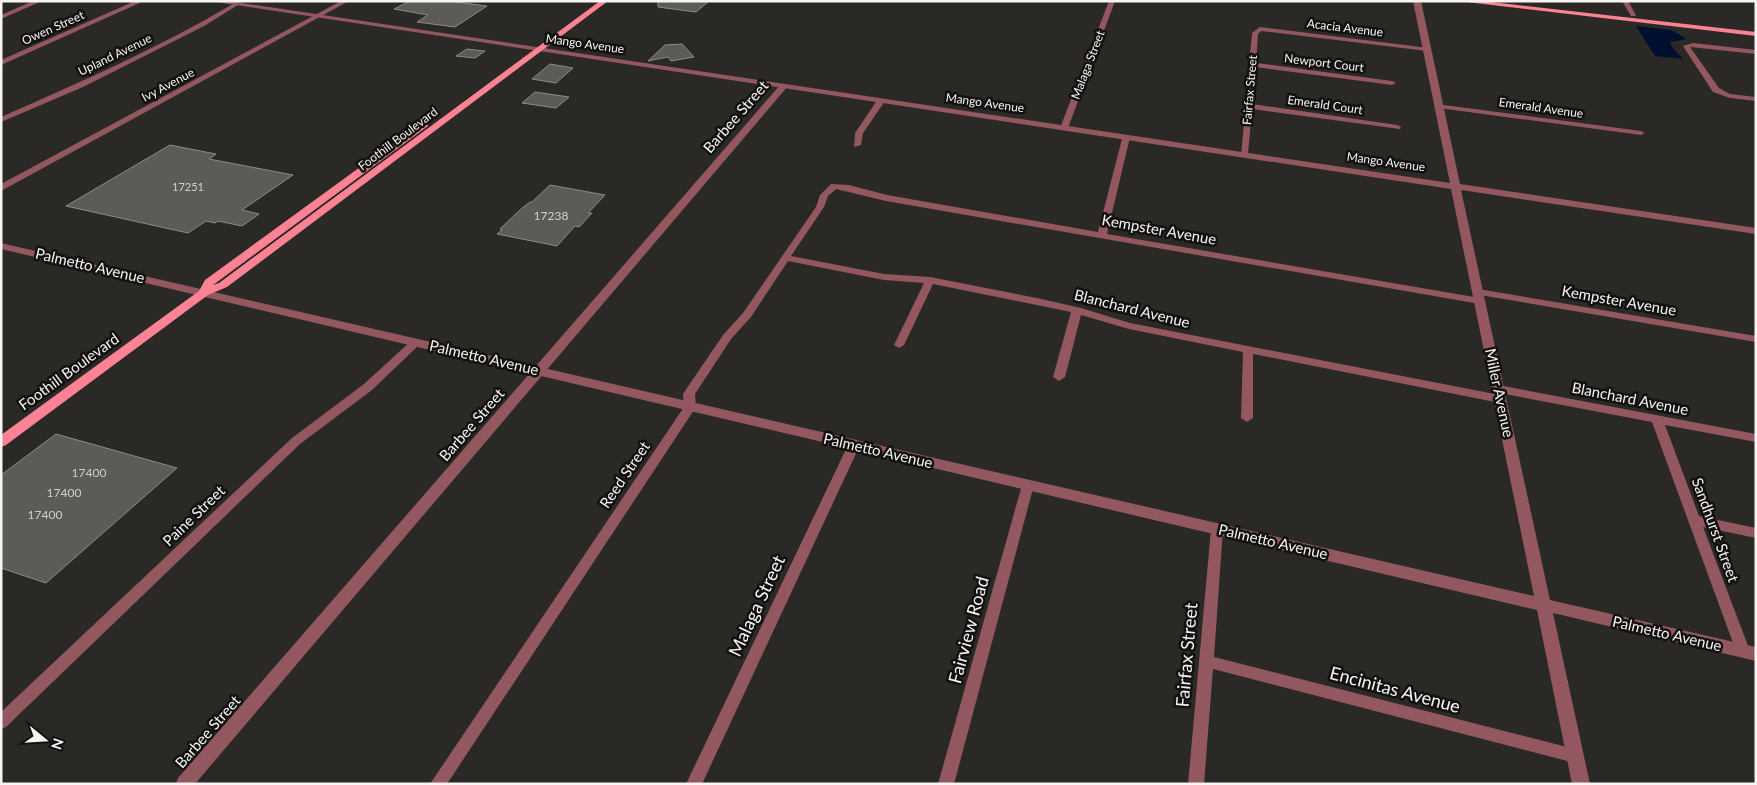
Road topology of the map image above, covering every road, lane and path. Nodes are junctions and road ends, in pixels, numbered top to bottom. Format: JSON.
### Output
{"nodes":[{"id":1,"x":39,"y":1,"type":"edge"},
{"id":2,"x":141,"y":1,"type":"edge"},
{"id":3,"x":212,"y":1,"type":"edge"},
{"id":4,"x":346,"y":1,"type":"edge"},
{"id":5,"x":593,"y":1,"type":"edge"},
{"id":6,"x":605,"y":1,"type":"edge"},
{"id":7,"x":1112,"y":1,"type":"edge"},
{"id":8,"x":1417,"y":1,"type":"edge"},
{"id":9,"x":1461,"y":1,"type":"edge"},
{"id":10,"x":1505,"y":1,"type":"edge"},
{"id":11,"x":1625,"y":1,"type":"edge"},
{"id":12,"x":236,"y":5,"type":"junction"},
{"id":13,"x":1633,"y":15,"type":"junction"},
{"id":14,"x":1,"y":17,"type":"edge"},
{"id":15,"x":317,"y":17,"type":"junction"},
{"id":16,"x":1756,"y":28,"type":"edge"},
{"id":17,"x":1260,"y":29,"type":"joint"},
{"id":18,"x":1756,"y":34,"type":"edge"},
{"id":19,"x":529,"y":48,"type":"junction"},
{"id":20,"x":1427,"y":49,"type":"junction"},
{"id":21,"x":540,"y":50,"type":"junction"},
{"id":22,"x":1756,"y":52,"type":"edge"},
{"id":23,"x":1,"y":64,"type":"edge"},
{"id":24,"x":1253,"y":65,"type":"junction"},
{"id":25,"x":1392,"y":83,"type":"dead end"},
{"id":26,"x":784,"y":86,"type":"junction"},
{"id":27,"x":1756,"y":99,"type":"edge"},
{"id":28,"x":882,"y":101,"type":"junction"},
{"id":29,"x":1249,"y":106,"type":"junction"},
{"id":30,"x":1439,"y":106,"type":"junction"},
{"id":31,"x":1,"y":120,"type":"edge"},
{"id":32,"x":1397,"y":127,"type":"dead end"},
{"id":33,"x":1064,"y":128,"type":"junction"},
{"id":34,"x":1641,"y":133,"type":"dead end"},
{"id":35,"x":409,"y":136,"type":"junction"},
{"id":36,"x":1126,"y":137,"type":"junction"},
{"id":37,"x":420,"y":139,"type":"junction"},
{"id":38,"x":858,"y":145,"type":"dead end"},
{"id":39,"x":1244,"y":154,"type":"junction"},
{"id":40,"x":1456,"y":185,"type":"junction"},
{"id":41,"x":834,"y":186,"type":"joint"},
{"id":42,"x":1,"y":188,"type":"edge"},
{"id":43,"x":1756,"y":231,"type":"edge"},
{"id":44,"x":1102,"y":236,"type":"junction"},
{"id":45,"x":1,"y":246,"type":"edge"},
{"id":46,"x":785,"y":258,"type":"junction"},
{"id":47,"x":930,"y":280,"type":"junction"},
{"id":48,"x":204,"y":293,"type":"junction"},
{"id":49,"x":1479,"y":296,"type":"junction"},
{"id":50,"x":1077,"y":310,"type":"junction"},
{"id":51,"x":1756,"y":339,"type":"edge"},
{"id":52,"x":415,"y":342,"type":"junction"},
{"id":53,"x":899,"y":345,"type":"dead end"},
{"id":54,"x":1248,"y":350,"type":"junction"},
{"id":55,"x":539,"y":371,"type":"junction"},
{"id":56,"x":1059,"y":377,"type":"dead end"},
{"id":57,"x":1499,"y":394,"type":"junction"},
{"id":58,"x":690,"y":407,"type":"junction"},
{"id":59,"x":1247,"y":418,"type":"dead end"},
{"id":60,"x":1657,"y":419,"type":"junction"},
{"id":61,"x":1756,"y":438,"type":"edge"},
{"id":62,"x":1,"y":442,"type":"edge"},
{"id":63,"x":854,"y":445,"type":"junction"},
{"id":64,"x":1028,"y":485,"type":"junction"},
{"id":65,"x":1694,"y":520,"type":"junction"},
{"id":66,"x":1216,"y":529,"type":"junction"},
{"id":67,"x":1756,"y":533,"type":"edge"},
{"id":68,"x":1543,"y":605,"type":"junction"},
{"id":69,"x":1749,"y":653,"type":"edge"},
{"id":70,"x":1206,"y":661,"type":"junction"},
{"id":71,"x":1,"y":722,"type":"edge"},
{"id":72,"x":1575,"y":756,"type":"junction"},
{"id":73,"x":184,"y":784,"type":"edge"},
{"id":74,"x":438,"y":784,"type":"edge"},
{"id":75,"x":694,"y":784,"type":"edge"},
{"id":76,"x":946,"y":784,"type":"edge"},
{"id":77,"x":1196,"y":784,"type":"edge"},
{"id":78,"x":1581,"y":784,"type":"edge"}],
"edges":[{"from":1,"to":14,"type":"street"},
{"from":2,"to":23,"type":"street","name":"Owen Street"},
{"from":3,"to":12,"type":"street","name":"Mango Avenue"},
{"from":4,"to":15,"type":"street","name":"Ivy Avenue"},
{"from":5,"to":19,"type":"main road"},
{"from":6,"to":21,"type":"main road","name":"Foothill Boulevard"},
{"from":7,"to":33,"type":"street","name":"Malaga Street"},
{"from":8,"to":20,"type":"street","name":"Miller Avenue"},
{"from":9,"to":18,"type":"main road"},
{"from":10,"to":13,"type":"main road"},
{"from":11,"to":13,"type":"street"},
{"from":12,"to":15,"type":"street","name":"Mango Avenue"},
{"from":12,"to":31,"type":"street","name":"Upland Avenue"},
{"from":13,"to":16,"type":"main road"},
{"from":15,"to":19,"type":"street","name":"Mango Avenue"},
{"from":15,"to":42,"type":"street","name":"Ivy Avenue"},
{"from":17,"to":20,"type":"street","name":"Acacia Avenue"},
{"from":17,"to":24,"type":"street","name":"Fairfax Street"},
{"from":19,"to":21,"type":"street","name":"Mango Avenue"},
{"from":19,"to":35,"type":"main road","name":"Foothill Boulevard"},
{"from":20,"to":30,"type":"street","name":"Miller Avenue"},
{"from":21,"to":26,"type":"street","name":"Mango Avenue"},
{"from":21,"to":37,"type":"main road","name":"Foothill Boulevard"},
{"from":22,"to":27,"type":"street"},
{"from":24,"to":25,"type":"street","name":"Newport Court"},
{"from":24,"to":29,"type":"street","name":"Fairfax Street"},
{"from":26,"to":28,"type":"street","name":"Mango Avenue"},
{"from":26,"to":55,"type":"street","name":"Barbee Street"},
{"from":28,"to":33,"type":"street","name":"Mango Avenue"},
{"from":28,"to":38,"type":"street"},
{"from":29,"to":32,"type":"street","name":"Emerald Court"},
{"from":29,"to":39,"type":"street","name":"Fairfax Street"},
{"from":30,"to":34,"type":"street","name":"Emerald Avenue"},
{"from":30,"to":40,"type":"street","name":"Miller Avenue"},
{"from":33,"to":36,"type":"street","name":"Mango Avenue"},
{"from":35,"to":37,"type":"main road"},
{"from":35,"to":48,"type":"main road","name":"Foothill Boulevard"},
{"from":36,"to":39,"type":"street","name":"Mango Avenue"},
{"from":36,"to":44,"type":"street"},
{"from":37,"to":48,"type":"main road","name":"Foothill Boulevard"},
{"from":39,"to":40,"type":"street","name":"Mango Avenue"},
{"from":40,"to":43,"type":"street","name":"Mango Avenue"},
{"from":40,"to":49,"type":"street","name":"Miller Avenue"},
{"from":41,"to":44,"type":"street","name":"Kempster Avenue"},
{"from":41,"to":46,"type":"street","name":"Reed Street"},
{"from":44,"to":49,"type":"street","name":"Kempster Avenue"},
{"from":45,"to":48,"type":"street","name":"Palmetto Avenue"},
{"from":46,"to":47,"type":"street","name":"Blanchard Avenue"},
{"from":46,"to":58,"type":"street","name":"Reed Street"},
{"from":47,"to":50,"type":"street","name":"Blanchard Avenue"},
{"from":47,"to":53,"type":"street"},
{"from":48,"to":52,"type":"street","name":"Palmetto Avenue"},
{"from":48,"to":62,"type":"main road","name":"Foothill Boulevard"},
{"from":49,"to":51,"type":"street","name":"Kempster Avenue"},
{"from":49,"to":57,"type":"street","name":"Miller Avenue"},
{"from":50,"to":54,"type":"street","name":"Blanchard Avenue"},
{"from":50,"to":56,"type":"street"},
{"from":52,"to":55,"type":"street","name":"Palmetto Avenue"},
{"from":52,"to":71,"type":"street","name":"Paine Street"},
{"from":54,"to":57,"type":"street","name":"Blanchard Avenue"},
{"from":54,"to":59,"type":"street"},
{"from":55,"to":58,"type":"street","name":"Palmetto Avenue"},
{"from":55,"to":73,"type":"street","name":"Barbee Street"},
{"from":57,"to":60,"type":"street","name":"Blanchard Avenue"},
{"from":57,"to":68,"type":"street","name":"Miller Avenue"},
{"from":58,"to":63,"type":"street","name":"Palmetto Avenue"},
{"from":58,"to":74,"type":"street","name":"Reed Street"},
{"from":60,"to":61,"type":"street","name":"Blanchard Avenue"},
{"from":60,"to":65,"type":"street","name":"Sandhurst Street"},
{"from":63,"to":64,"type":"street","name":"Palmetto Avenue"},
{"from":63,"to":75,"type":"street","name":"Malaga Street"},
{"from":64,"to":66,"type":"street","name":"Palmetto Avenue"},
{"from":64,"to":76,"type":"street","name":"Fairview Road"},
{"from":65,"to":67,"type":"street"},
{"from":65,"to":69,"type":"street","name":"Sandhurst Street"},
{"from":66,"to":68,"type":"street","name":"Palmetto Avenue"},
{"from":66,"to":70,"type":"street","name":"Fairfax Street"},
{"from":68,"to":69,"type":"street","name":"Palmetto Avenue"},
{"from":68,"to":72,"type":"street","name":"Miller Avenue"},
{"from":70,"to":72,"type":"street","name":"Encinitas Avenue"},
{"from":70,"to":77,"type":"street","name":"Fairfax Street"},
{"from":72,"to":78,"type":"street","name":"Miller Avenue"}]}
